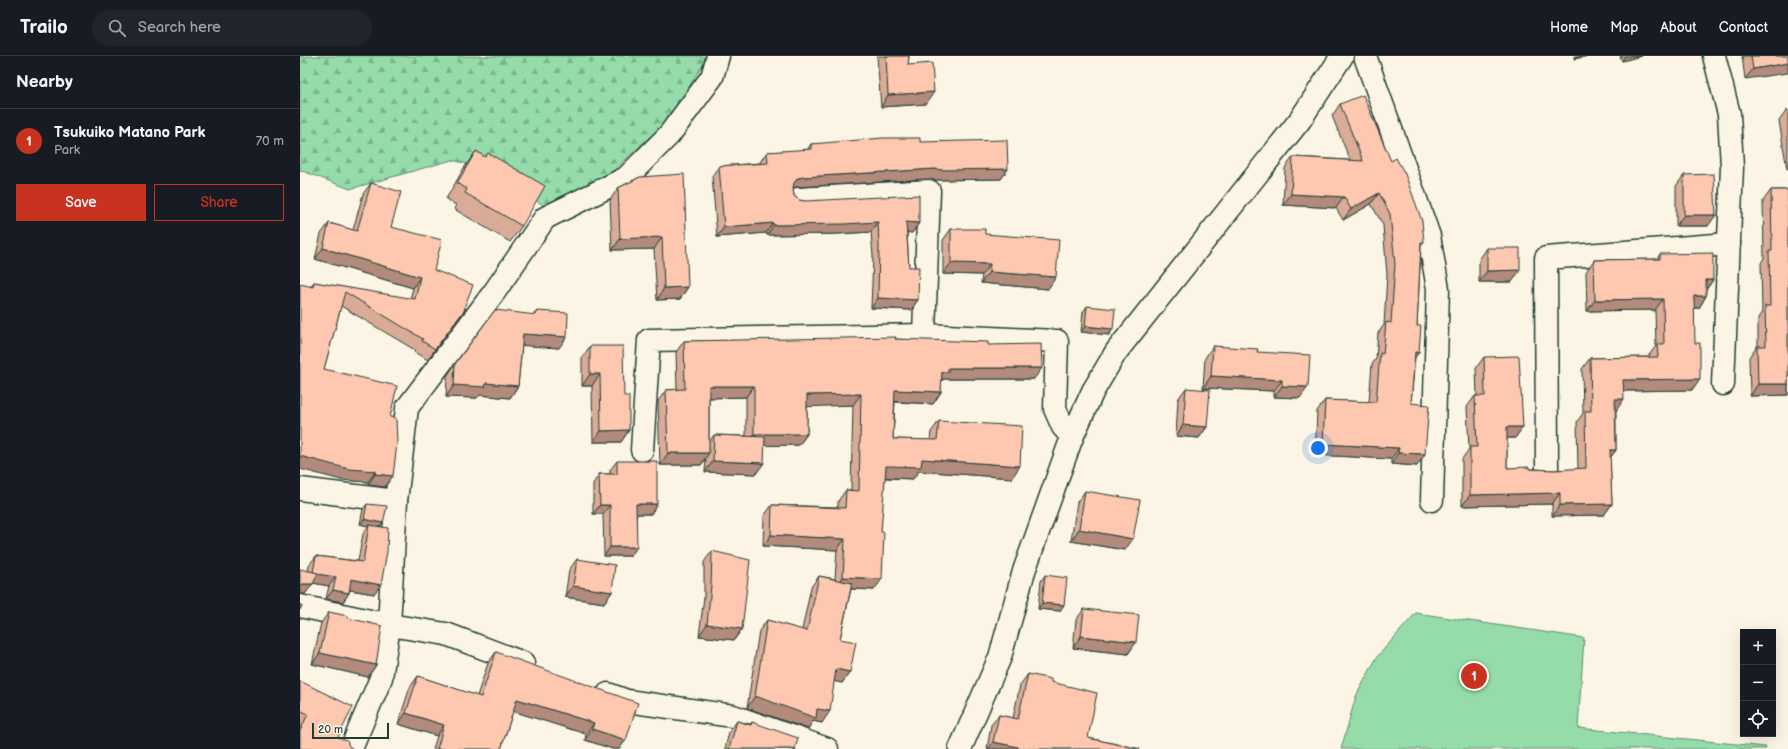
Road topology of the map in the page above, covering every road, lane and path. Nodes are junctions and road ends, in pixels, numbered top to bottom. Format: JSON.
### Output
{"nodes":[{"id":1,"x":718,"y":56,"type":"edge"},
{"id":2,"x":1342,"y":56,"type":"edge"},
{"id":3,"x":1365,"y":56,"type":"edge"},
{"id":4,"x":1714,"y":56,"type":"edge"},
{"id":5,"x":798,"y":199,"type":"edge"},
{"id":6,"x":1728,"y":244,"type":"junction"},
{"id":7,"x":924,"y":335,"type":"junction"},
{"id":8,"x":1723,"y":384,"type":"dead end"},
{"id":9,"x":1072,"y":437,"type":"junction"},
{"id":10,"x":642,"y":450,"type":"dead end"},
{"id":11,"x":1547,"y":469,"type":"edge"},
{"id":12,"x":300,"y":489,"type":"edge"},
{"id":13,"x":396,"y":500,"type":"junction"},
{"id":14,"x":1432,"y":500,"type":"dead end"},
{"id":15,"x":300,"y":606,"type":"edge"},
{"id":16,"x":389,"y":625,"type":"junction"},
{"id":17,"x":540,"y":669,"type":"edge"},
{"id":18,"x":590,"y":688,"type":"edge"},
{"id":19,"x":351,"y":749,"type":"edge"},
{"id":20,"x":827,"y":749,"type":"edge"},
{"id":21,"x":960,"y":749,"type":"edge"}],
"edges":[{"from":1,"to":13,"type":"street"},
{"from":2,"to":9,"type":"street"},
{"from":3,"to":14,"type":"street"},
{"from":4,"to":6,"type":"street"},
{"from":5,"to":7,"type":"street"},
{"from":6,"to":8,"type":"street"},
{"from":6,"to":11,"type":"street"},
{"from":7,"to":9,"type":"street"},
{"from":7,"to":10,"type":"street"},
{"from":9,"to":21,"type":"street"},
{"from":12,"to":13,"type":"street"},
{"from":13,"to":16,"type":"street"},
{"from":15,"to":16,"type":"street"},
{"from":16,"to":17,"type":"street"},
{"from":16,"to":19,"type":"street"},
{"from":18,"to":20,"type":"street"}]}
